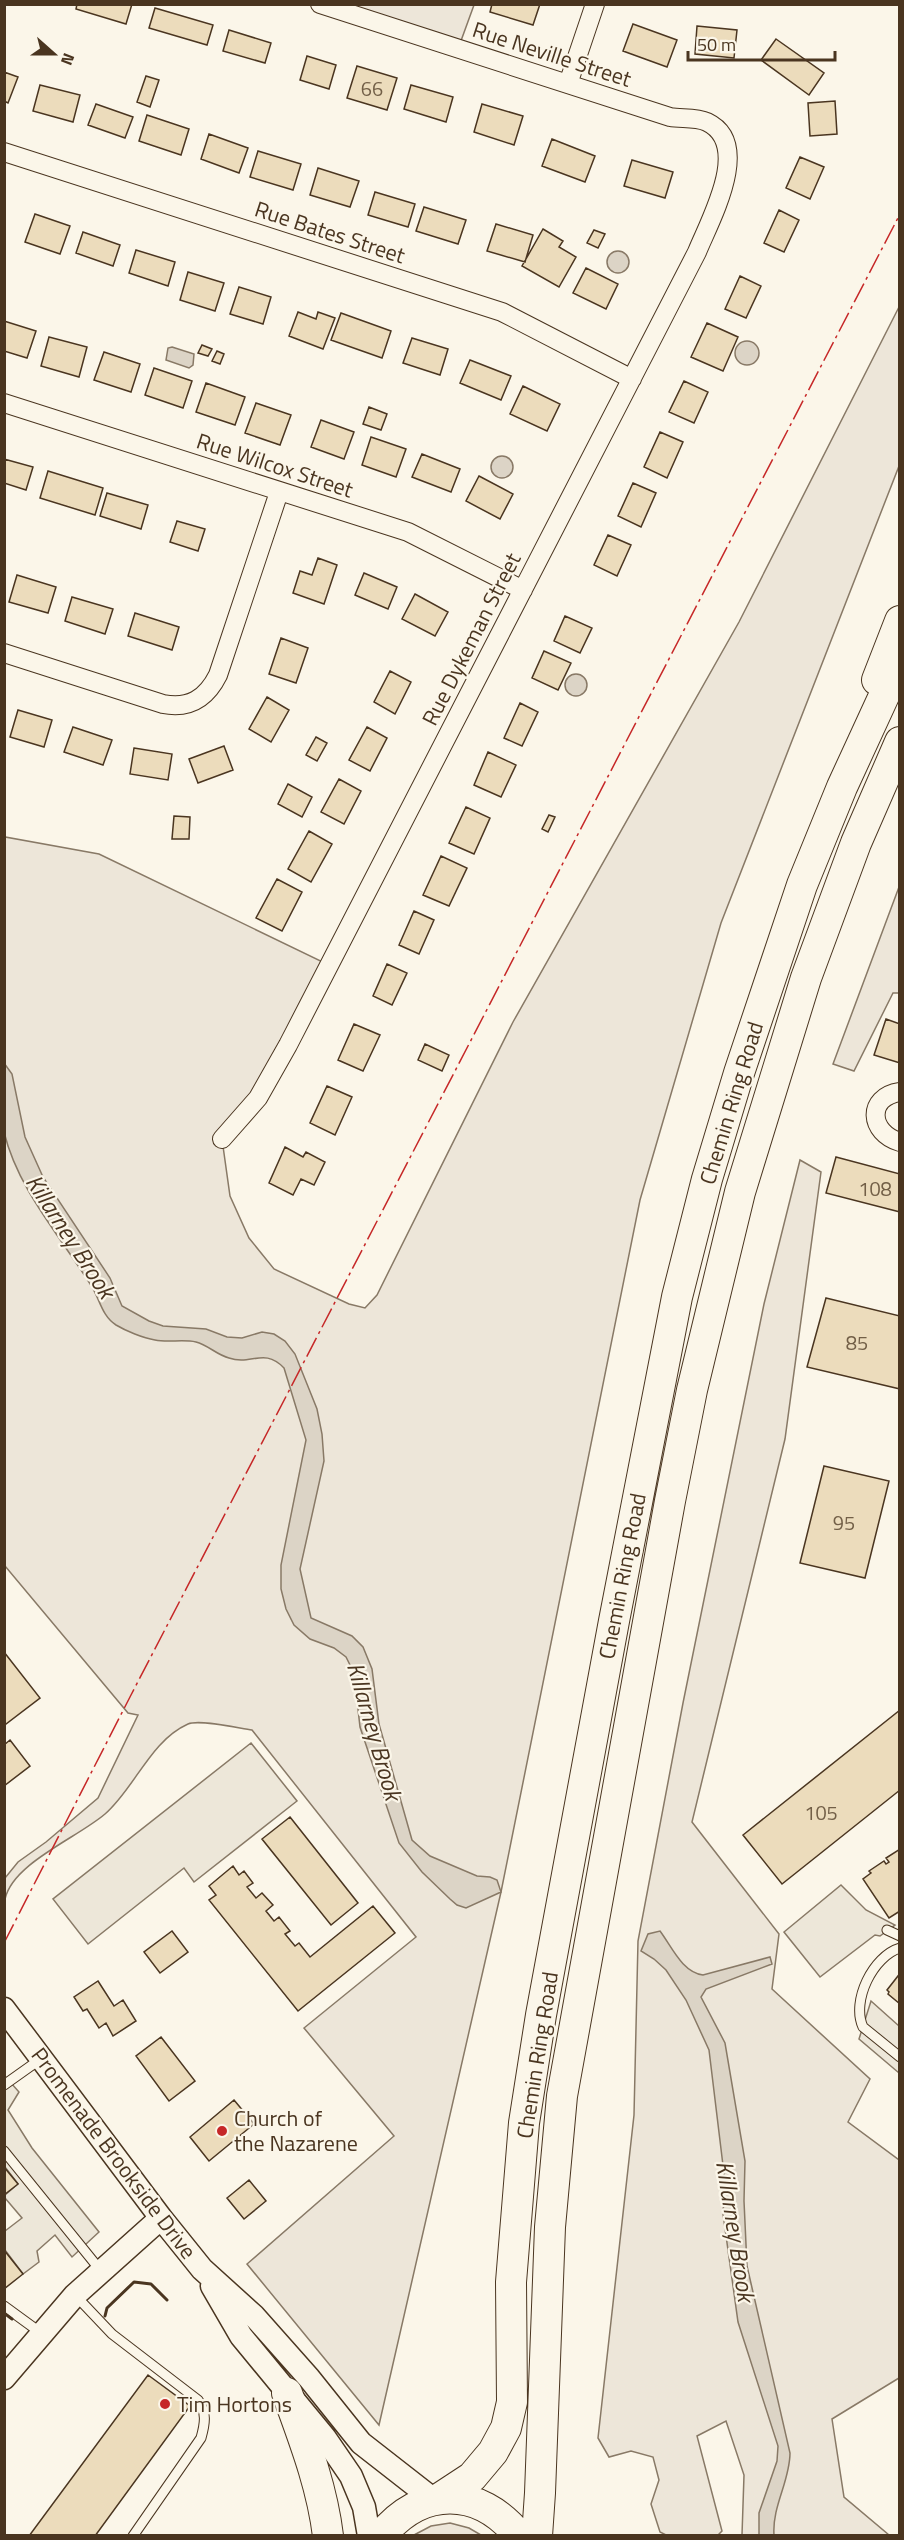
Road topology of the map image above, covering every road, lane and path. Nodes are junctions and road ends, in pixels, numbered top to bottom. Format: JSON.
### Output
{"nodes":[{"id":1,"x":320,"y":4,"type":"edge"},
{"id":2,"x":595,"y":4,"type":"edge"},
{"id":3,"x":568,"y":84,"type":"junction"},
{"id":4,"x":727,"y":146,"type":"joint"},
{"id":5,"x":4,"y":152,"type":"edge"},
{"id":6,"x":632,"y":379,"type":"junction"},
{"id":7,"x":4,"y":403,"type":"edge"},
{"id":8,"x":279,"y":492,"type":"junction"},
{"id":9,"x":523,"y":590,"type":"junction"},
{"id":10,"x":900,"y":621,"type":"edge"},
{"id":11,"x":4,"y":653,"type":"edge"},
{"id":12,"x":900,"y":661,"type":"edge"},
{"id":13,"x":900,"y":742,"type":"edge"},
{"id":14,"x":900,"y":763,"type":"edge"},
{"id":15,"x":842,"y":787,"type":"junction"},
{"id":16,"x":856,"y":843,"type":"junction"},
{"id":17,"x":900,"y":1092,"type":"edge"},
{"id":18,"x":222,"y":1139,"type":"dead end"},
{"id":19,"x":900,"y":1142,"type":"edge"},
{"id":20,"x":887,"y":1930,"type":"dead end"},
{"id":21,"x":900,"y":1935,"type":"edge"},
{"id":22,"x":900,"y":1948,"type":"edge"},
{"id":23,"x":4,"y":2009,"type":"edge"},
{"id":24,"x":900,"y":2057,"type":"edge"},
{"id":25,"x":42,"y":2058,"type":"junction"},
{"id":26,"x":4,"y":2085,"type":"edge"},
{"id":27,"x":4,"y":2151,"type":"edge"},
{"id":28,"x":161,"y":2218,"type":"junction"},
{"id":29,"x":202,"y":2269,"type":"junction"},
{"id":30,"x":102,"y":2272,"type":"junction"},
{"id":31,"x":75,"y":2295,"type":"junction"},
{"id":32,"x":4,"y":2306,"type":"edge"},
{"id":33,"x":41,"y":2333,"type":"junction"},
{"id":34,"x":4,"y":2378,"type":"edge"},
{"id":35,"x":287,"y":2394,"type":"junction"},
{"id":36,"x":437,"y":2499,"type":"junction"},
{"id":37,"x":133,"y":2535,"type":"edge"},
{"id":38,"x":328,"y":2535,"type":"edge"},
{"id":39,"x":369,"y":2535,"type":"edge"},
{"id":40,"x":381,"y":2535,"type":"edge"},
{"id":41,"x":519,"y":2535,"type":"edge"},
{"id":42,"x":537,"y":2535,"type":"edge"}],
"edges":[{"from":1,"to":3,"type":"street","name":"Rue Neville Street"},
{"from":2,"to":3,"type":"street"},
{"from":3,"to":4,"type":"street","name":"Rue Neville Street"},
{"from":4,"to":6,"type":"street","name":"Rue Dykeman Street"},
{"from":5,"to":6,"type":"street","name":"Rue Bates Street"},
{"from":6,"to":9,"type":"street","name":"Rue Dykeman Street"},
{"from":7,"to":8,"type":"street","name":"Rue Wilcox Street"},
{"from":8,"to":9,"type":"street","name":"Rue Wilcox Street"},
{"from":8,"to":11,"type":"street"},
{"from":9,"to":18,"type":"street","name":"Rue Dykeman Street"},
{"from":10,"to":15,"type":"highway"},
{"from":12,"to":15,"type":"highway","name":"Chemin Ring Road"},
{"from":13,"to":16,"type":"highway","name":"Chemin Ring Road"},
{"from":14,"to":16,"type":"highway"},
{"from":15,"to":36,"type":"highway","name":"Chemin Ring Road"},
{"from":16,"to":42,"type":"highway","name":"Chemin Ring Road"},
{"from":17,"to":19,"type":"street"},
{"from":20,"to":21,"type":"lane"},
{"from":22,"to":24,"type":"lane"},
{"from":23,"to":25,"type":"street","name":"Promenade Brookside Drive"},
{"from":25,"to":26,"type":"lane"},
{"from":25,"to":28,"type":"street","name":"Promenade Brookside Drive"},
{"from":27,"to":30,"type":"lane"},
{"from":28,"to":29,"type":"street","name":"Promenade Brookside Drive"},
{"from":28,"to":30,"type":"street"},
{"from":29,"to":35,"type":"street","name":"Promenade Brookside Drive"},
{"from":29,"to":36,"type":"street","name":"Promenade Brookside Drive"},
{"from":30,"to":31,"type":"street"},
{"from":31,"to":33,"type":"street"},
{"from":31,"to":37,"type":"lane"},
{"from":32,"to":33,"type":"lane"},
{"from":33,"to":34,"type":"street"},
{"from":35,"to":38,"type":"highway"},
{"from":35,"to":39,"type":"street","name":"Promenade Brookside Drive"},
{"from":36,"to":40,"type":"highway","name":"Chemin Ring Road"},
{"from":36,"to":41,"type":"highway"}]}
